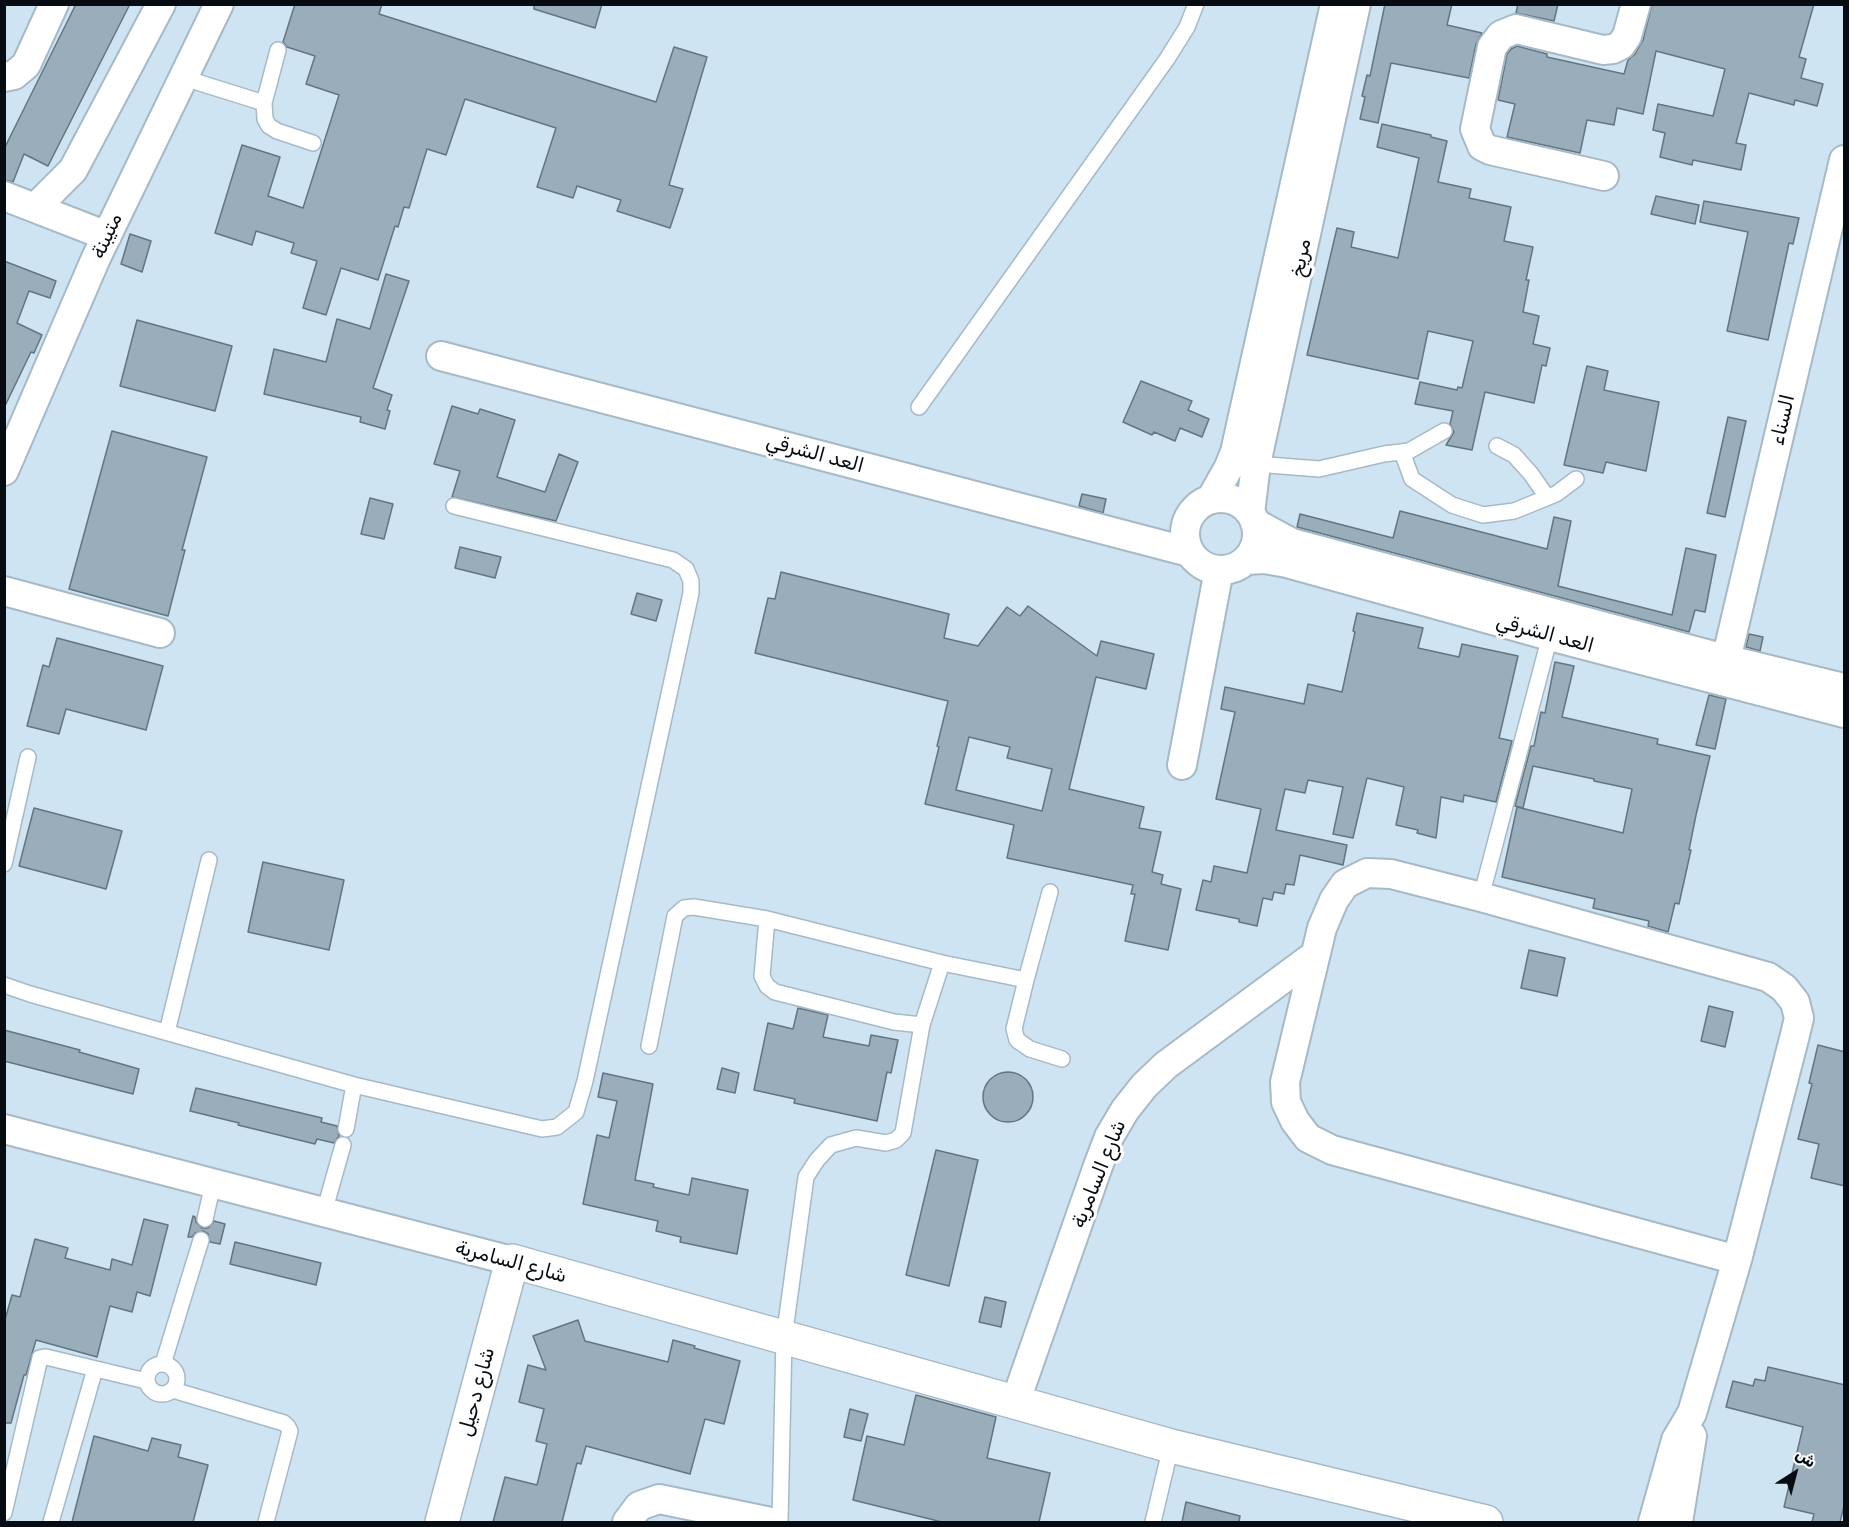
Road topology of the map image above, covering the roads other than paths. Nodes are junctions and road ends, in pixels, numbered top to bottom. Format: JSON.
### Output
{"nodes":[{"id":1,"x":54,"y":4,"type":"edge"},
{"id":2,"x":161,"y":4,"type":"edge"},
{"id":3,"x":219,"y":4,"type":"edge"},
{"id":4,"x":1196,"y":4,"type":"edge"},
{"id":5,"x":1335,"y":4,"type":"edge"},
{"id":6,"x":1356,"y":4,"type":"edge"},
{"id":7,"x":1636,"y":4,"type":"edge"},
{"id":8,"x":278,"y":50,"type":"dead end"},
{"id":9,"x":4,"y":77,"type":"edge"},
{"id":10,"x":184,"y":78,"type":"junction"},
{"id":11,"x":264,"y":103,"type":"junction"},
{"id":12,"x":313,"y":143,"type":"dead end"},
{"id":13,"x":1845,"y":160,"type":"edge"},
{"id":14,"x":1604,"y":176,"type":"dead end"},
{"id":15,"x":4,"y":196,"type":"edge"},
{"id":16,"x":35,"y":208,"type":"junction"},
{"id":17,"x":108,"y":236,"type":"junction"},
{"id":18,"x":441,"y":356,"type":"dead end"},
{"id":19,"x":919,"y":407,"type":"dead end"},
{"id":20,"x":1444,"y":431,"type":"dead end"},
{"id":21,"x":1497,"y":446,"type":"dead end"},
{"id":22,"x":1402,"y":452,"type":"junction"},
{"id":23,"x":1256,"y":464,"type":"junction"},
{"id":24,"x":4,"y":471,"type":"edge"},
{"id":25,"x":1576,"y":479,"type":"dead end"},
{"id":26,"x":1547,"y":497,"type":"junction"},
{"id":27,"x":1211,"y":500,"type":"junction"},
{"id":28,"x":454,"y":506,"type":"dead end"},
{"id":29,"x":1252,"y":518,"type":"junction"},
{"id":30,"x":1189,"y":552,"type":"junction"},
{"id":31,"x":1246,"y":560,"type":"junction"},
{"id":32,"x":1219,"y":570,"type":"junction"},
{"id":33,"x":4,"y":591,"type":"edge"},
{"id":34,"x":160,"y":633,"type":"dead end"},
{"id":35,"x":1550,"y":636,"type":"junction"},
{"id":36,"x":1723,"y":669,"type":"junction"},
{"id":37,"x":1845,"y":688,"type":"edge"},
{"id":38,"x":1845,"y":713,"type":"edge"},
{"id":39,"x":28,"y":757,"type":"dead end"},
{"id":40,"x":1182,"y":765,"type":"dead end"},
{"id":41,"x":209,"y":860,"type":"dead end"},
{"id":42,"x":4,"y":864,"type":"edge"},
{"id":43,"x":1050,"y":892,"type":"dead end"},
{"id":44,"x":1481,"y":897,"type":"junction"},
{"id":45,"x":767,"y":919,"type":"junction"},
{"id":46,"x":1315,"y":955,"type":"junction"},
{"id":47,"x":942,"y":963,"type":"junction"},
{"id":48,"x":1026,"y":980,"type":"junction"},
{"id":49,"x":4,"y":985,"type":"edge"},
{"id":50,"x":922,"y":1025,"type":"junction"},
{"id":51,"x":167,"y":1032,"type":"junction"},
{"id":52,"x":649,"y":1046,"type":"dead end"},
{"id":53,"x":1062,"y":1059,"type":"dead end"},
{"id":54,"x":354,"y":1085,"type":"junction"},
{"id":55,"x":346,"y":1128,"type":"dead end"},
{"id":56,"x":4,"y":1129,"type":"edge"},
{"id":57,"x":343,"y":1145,"type":"dead end"},
{"id":58,"x":213,"y":1184,"type":"junction"},
{"id":59,"x":324,"y":1212,"type":"junction"},
{"id":60,"x":206,"y":1219,"type":"dead end"},
{"id":61,"x":201,"y":1240,"type":"dead end"},
{"id":62,"x":1737,"y":1260,"type":"junction"},
{"id":63,"x":512,"y":1261,"type":"junction"},
{"id":64,"x":784,"y":1338,"type":"junction"},
{"id":65,"x":163,"y":1364,"type":"junction"},
{"id":66,"x":95,"y":1369,"type":"junction"},
{"id":67,"x":146,"y":1381,"type":"junction"},
{"id":68,"x":173,"y":1390,"type":"junction"},
{"id":69,"x":1015,"y":1403,"type":"junction"},
{"id":70,"x":1692,"y":1413,"type":"junction"},
{"id":71,"x":1171,"y":1446,"type":"junction"},
{"id":72,"x":4,"y":1513,"type":"edge"},
{"id":73,"x":51,"y":1522,"type":"edge"},
{"id":74,"x":266,"y":1522,"type":"edge"},
{"id":75,"x":442,"y":1522,"type":"edge"},
{"id":76,"x":627,"y":1522,"type":"edge"},
{"id":77,"x":771,"y":1522,"type":"edge"},
{"id":78,"x":780,"y":1522,"type":"edge"},
{"id":79,"x":1153,"y":1522,"type":"edge"},
{"id":80,"x":1486,"y":1522,"type":"edge"},
{"id":81,"x":1653,"y":1522,"type":"edge"},
{"id":82,"x":1678,"y":1522,"type":"edge"}],
"edges":[{"from":1,"to":9,"type":"street"},
{"from":2,"to":16,"type":"street"},
{"from":3,"to":10,"type":"street","name":"متيبنة"},
{"from":4,"to":19,"type":"lane"},
{"from":5,"to":27,"type":"street","name":"مريخ"},
{"from":6,"to":23,"type":"street","name":"مريخ"},
{"from":7,"to":14,"type":"street"},
{"from":8,"to":11,"type":"lane"},
{"from":10,"to":11,"type":"lane"},
{"from":10,"to":17,"type":"street","name":"متيبنة"},
{"from":11,"to":12,"type":"lane"},
{"from":13,"to":36,"type":"street","name":"السناء"},
{"from":15,"to":16,"type":"street"},
{"from":16,"to":17,"type":"street"},
{"from":17,"to":24,"type":"street","name":"متيبنة"},
{"from":18,"to":30,"type":"street","name":"العد الشرقي"},
{"from":20,"to":22,"type":"lane"},
{"from":21,"to":26,"type":"lane"},
{"from":22,"to":23,"type":"lane"},
{"from":22,"to":26,"type":"lane"},
{"from":23,"to":29,"type":"street","name":"مريخ"},
{"from":25,"to":26,"type":"lane"},
{"from":27,"to":29,"type":"street"},
{"from":27,"to":30,"type":"street"},
{"from":28,"to":54,"type":"lane"},
{"from":29,"to":31,"type":"street"},
{"from":29,"to":36,"type":"street","name":"العد الشرقي"},
{"from":30,"to":32,"type":"street"},
{"from":31,"to":32,"type":"street"},
{"from":31,"to":35,"type":"street","name":"العد الشرقي"},
{"from":32,"to":40,"type":"street"},
{"from":33,"to":34,"type":"street"},
{"from":35,"to":36,"type":"street","name":"العد الشرقي"},
{"from":35,"to":44,"type":"lane"},
{"from":36,"to":37,"type":"street","name":"العد الشرقي"},
{"from":36,"to":38,"type":"street","name":"العد الشرقي"},
{"from":39,"to":42,"type":"lane"},
{"from":41,"to":51,"type":"lane"},
{"from":43,"to":48,"type":"lane"},
{"from":44,"to":46,"type":"street"},
{"from":44,"to":62,"type":"street"},
{"from":45,"to":47,"type":"lane"},
{"from":45,"to":50,"type":"lane"},
{"from":45,"to":52,"type":"lane"},
{"from":46,"to":62,"type":"street"},
{"from":46,"to":69,"type":"street","name":"شارع السامرية"},
{"from":47,"to":48,"type":"lane"},
{"from":47,"to":50,"type":"lane"},
{"from":48,"to":53,"type":"lane"},
{"from":49,"to":51,"type":"lane"},
{"from":50,"to":64,"type":"lane"},
{"from":51,"to":54,"type":"lane"},
{"from":54,"to":55,"type":"lane"},
{"from":56,"to":58,"type":"street","name":"شارع السامرية"},
{"from":57,"to":59,"type":"lane"},
{"from":58,"to":59,"type":"street","name":"شارع السامرية"},
{"from":58,"to":60,"type":"lane"},
{"from":59,"to":63,"type":"street","name":"شارع السامرية"},
{"from":61,"to":65,"type":"lane"},
{"from":62,"to":70,"type":"street"},
{"from":63,"to":64,"type":"street","name":"شارع السامرية"},
{"from":63,"to":75,"type":"street","name":"شارع دحيل"},
{"from":64,"to":69,"type":"street","name":"شارع السامرية"},
{"from":64,"to":78,"type":"lane"},
{"from":65,"to":67,"type":"lane"},
{"from":65,"to":68,"type":"lane"},
{"from":66,"to":67,"type":"lane"},
{"from":66,"to":72,"type":"lane"},
{"from":66,"to":73,"type":"lane"},
{"from":67,"to":68,"type":"lane"},
{"from":68,"to":74,"type":"lane"},
{"from":69,"to":71,"type":"street","name":"شارع السامرية"},
{"from":70,"to":81,"type":"street"},
{"from":70,"to":82,"type":"street"},
{"from":71,"to":79,"type":"lane"},
{"from":71,"to":80,"type":"street","name":"شارع السامرية"},
{"from":76,"to":77,"type":"street"}]}
